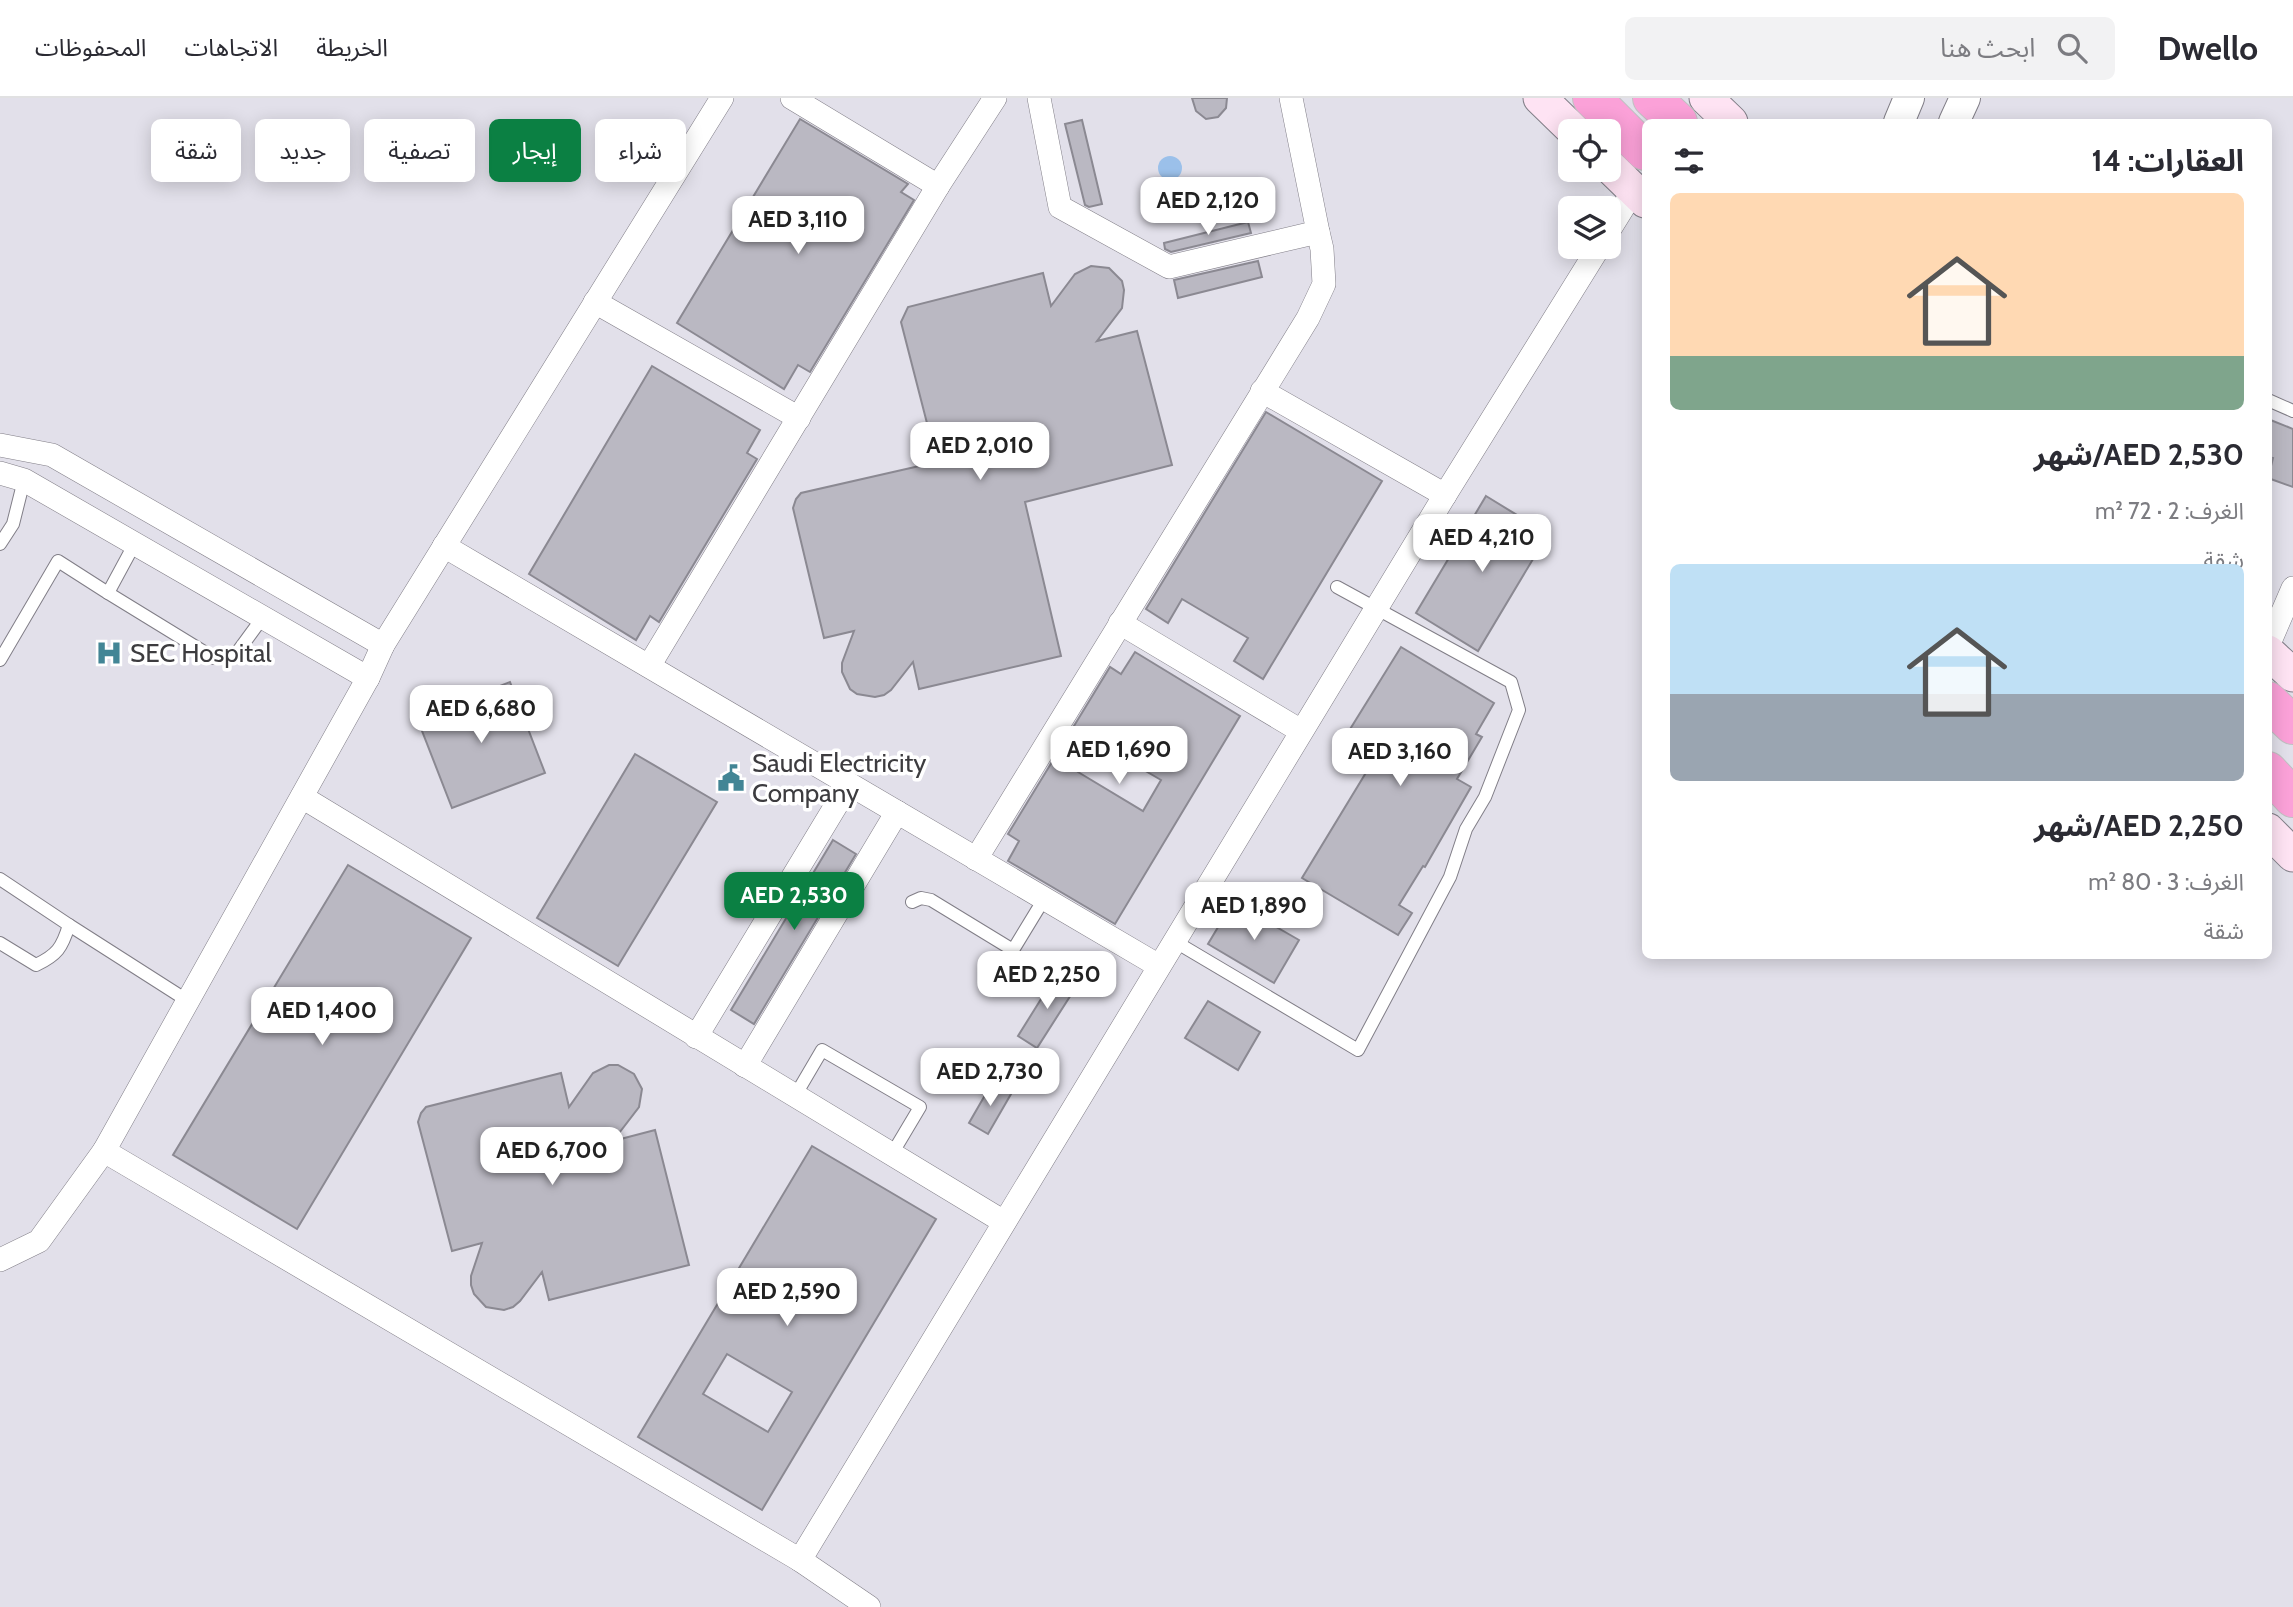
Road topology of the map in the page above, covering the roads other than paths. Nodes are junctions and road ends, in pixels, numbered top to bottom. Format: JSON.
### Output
{"nodes":[{"id":1,"x":722,"y":98,"type":"edge"},
{"id":2,"x":792,"y":98,"type":"edge"},
{"id":3,"x":995,"y":98,"type":"edge"},
{"id":4,"x":1039,"y":98,"type":"edge"},
{"id":5,"x":1291,"y":98,"type":"edge"},
{"id":6,"x":1540,"y":98,"type":"edge"},
{"id":7,"x":1592,"y":98,"type":"edge"},
{"id":8,"x":1653,"y":98,"type":"edge"},
{"id":9,"x":1706,"y":98,"type":"edge"},
{"id":10,"x":1909,"y":98,"type":"edge"},
{"id":11,"x":1965,"y":98,"type":"edge"},
{"id":12,"x":1562,"y":119,"type":"edge"},
{"id":13,"x":1675,"y":119,"type":"edge"},
{"id":14,"x":1728,"y":119,"type":"edge"},
{"id":15,"x":1900,"y":119,"type":"edge"},
{"id":16,"x":1955,"y":119,"type":"edge"},
{"id":17,"x":1642,"y":148,"type":"edge"},
{"id":18,"x":1621,"y":178,"type":"edge"},
{"id":19,"x":938,"y":186,"type":"junction"},
{"id":20,"x":1640,"y":196,"type":"edge"},
{"id":21,"x":1621,"y":217,"type":"edge"},
{"id":22,"x":1318,"y":232,"type":"junction"},
{"id":23,"x":1592,"y":259,"type":"edge"},
{"id":24,"x":596,"y":302,"type":"junction"},
{"id":25,"x":1262,"y":391,"type":"junction"},
{"id":26,"x":2272,"y":402,"type":"edge"},
{"id":27,"x":2293,"y":411,"type":"edge"},
{"id":28,"x":799,"y":418,"type":"junction"},
{"id":29,"x":0,"y":446,"type":"edge"},
{"id":30,"x":0,"y":473,"type":"edge"},
{"id":31,"x":24,"y":480,"type":"junction"},
{"id":32,"x":1445,"y":495,"type":"junction"},
{"id":33,"x":135,"y":543,"type":"junction"},
{"id":34,"x":0,"y":544,"type":"edge"},
{"id":35,"x":444,"y":546,"type":"junction"},
{"id":36,"x":1337,"y":587,"type":"dead end"},
{"id":37,"x":2293,"y":588,"type":"edge"},
{"id":38,"x":108,"y":593,"type":"junction"},
{"id":39,"x":1376,"y":608,"type":"junction"},
{"id":40,"x":262,"y":617,"type":"junction"},
{"id":41,"x":1120,"y":623,"type":"junction"},
{"id":42,"x":2272,"y":637,"type":"edge"},
{"id":43,"x":383,"y":645,"type":"junction"},
{"id":44,"x":2272,"y":656,"type":"edge"},
{"id":45,"x":0,"y":660,"type":"edge"},
{"id":46,"x":649,"y":666,"type":"junction"},
{"id":47,"x":2293,"y":675,"type":"edge"},
{"id":48,"x":368,"y":678,"type":"junction"},
{"id":49,"x":2272,"y":705,"type":"edge"},
{"id":50,"x":2293,"y":726,"type":"edge"},
{"id":51,"x":1301,"y":732,"type":"junction"},
{"id":52,"x":2272,"y":774,"type":"edge"},
{"id":53,"x":849,"y":784,"type":"junction"},
{"id":54,"x":2293,"y":796,"type":"edge"},
{"id":55,"x":302,"y":797,"type":"junction"},
{"id":56,"x":897,"y":812,"type":"junction"},
{"id":57,"x":2272,"y":834,"type":"edge"},
{"id":58,"x":2293,"y":855,"type":"edge"},
{"id":59,"x":976,"y":859,"type":"junction"},
{"id":60,"x":0,"y":879,"type":"edge"},
{"id":61,"x":1044,"y":899,"type":"junction"},
{"id":62,"x":912,"y":902,"type":"dead end"},
{"id":63,"x":69,"y":925,"type":"junction"},
{"id":64,"x":1174,"y":941,"type":"junction"},
{"id":65,"x":0,"y":943,"type":"edge"},
{"id":66,"x":1159,"y":966,"type":"junction"},
{"id":67,"x":188,"y":1001,"type":"junction"},
{"id":68,"x":696,"y":1037,"type":"junction"},
{"id":69,"x":745,"y":1066,"type":"junction"},
{"id":70,"x":795,"y":1096,"type":"junction"},
{"id":71,"x":104,"y":1152,"type":"junction"},
{"id":72,"x":892,"y":1154,"type":"junction"},
{"id":73,"x":1004,"y":1222,"type":"junction"},
{"id":74,"x":0,"y":1260,"type":"edge"},
{"id":75,"x":800,"y":1560,"type":"junction"},
{"id":76,"x":869,"y":1607,"type":"edge"}],
"edges":[{"from":1,"to":24,"type":"street"},
{"from":2,"to":19,"type":"street"},
{"from":3,"to":19,"type":"street"},
{"from":4,"to":22,"type":"street"},
{"from":5,"to":22,"type":"street"},
{"from":6,"to":12,"type":"main road"},
{"from":7,"to":17,"type":"highway"},
{"from":8,"to":13,"type":"highway"},
{"from":9,"to":14,"type":"main road"},
{"from":10,"to":15,"type":"street"},
{"from":11,"to":16,"type":"street"},
{"from":18,"to":20,"type":"main road"},
{"from":19,"to":28,"type":"street"},
{"from":20,"to":21,"type":"street"},
{"from":22,"to":25,"type":"street"},
{"from":23,"to":32,"type":"street"},
{"from":24,"to":28,"type":"street"},
{"from":24,"to":35,"type":"street"},
{"from":25,"to":32,"type":"street"},
{"from":25,"to":41,"type":"street"},
{"from":26,"to":27,"type":"lane"},
{"from":28,"to":46,"type":"street"},
{"from":29,"to":43,"type":"street"},
{"from":30,"to":31,"type":"street"},
{"from":31,"to":33,"type":"street"},
{"from":31,"to":34,"type":"lane"},
{"from":32,"to":39,"type":"street"},
{"from":33,"to":38,"type":"lane"},
{"from":33,"to":40,"type":"street"},
{"from":35,"to":43,"type":"street"},
{"from":35,"to":46,"type":"street"},
{"from":36,"to":39,"type":"lane"},
{"from":37,"to":42,"type":"street"},
{"from":38,"to":40,"type":"lane"},
{"from":38,"to":45,"type":"lane"},
{"from":39,"to":51,"type":"street"},
{"from":39,"to":64,"type":"lane"},
{"from":40,"to":48,"type":"street"},
{"from":41,"to":51,"type":"street"},
{"from":41,"to":59,"type":"street"},
{"from":43,"to":48,"type":"street"},
{"from":44,"to":47,"type":"main road"},
{"from":46,"to":53,"type":"street"},
{"from":48,"to":55,"type":"street"},
{"from":49,"to":50,"type":"highway"},
{"from":51,"to":64,"type":"street"},
{"from":52,"to":54,"type":"highway"},
{"from":53,"to":56,"type":"street"},
{"from":53,"to":68,"type":"street"},
{"from":55,"to":67,"type":"street"},
{"from":55,"to":68,"type":"street"},
{"from":56,"to":59,"type":"street"},
{"from":56,"to":69,"type":"street"},
{"from":57,"to":58,"type":"main road"},
{"from":59,"to":61,"type":"street"},
{"from":60,"to":63,"type":"lane"},
{"from":61,"to":62,"type":"lane"},
{"from":61,"to":66,"type":"street"},
{"from":63,"to":65,"type":"lane"},
{"from":63,"to":67,"type":"lane"},
{"from":64,"to":66,"type":"street"},
{"from":66,"to":73,"type":"street"},
{"from":67,"to":71,"type":"street"},
{"from":68,"to":69,"type":"street"},
{"from":69,"to":70,"type":"street"},
{"from":70,"to":72,"type":"street"},
{"from":70,"to":72,"type":"lane"},
{"from":71,"to":74,"type":"street"},
{"from":71,"to":75,"type":"street"},
{"from":72,"to":73,"type":"street"},
{"from":73,"to":75,"type":"street"},
{"from":75,"to":76,"type":"street"}]}
